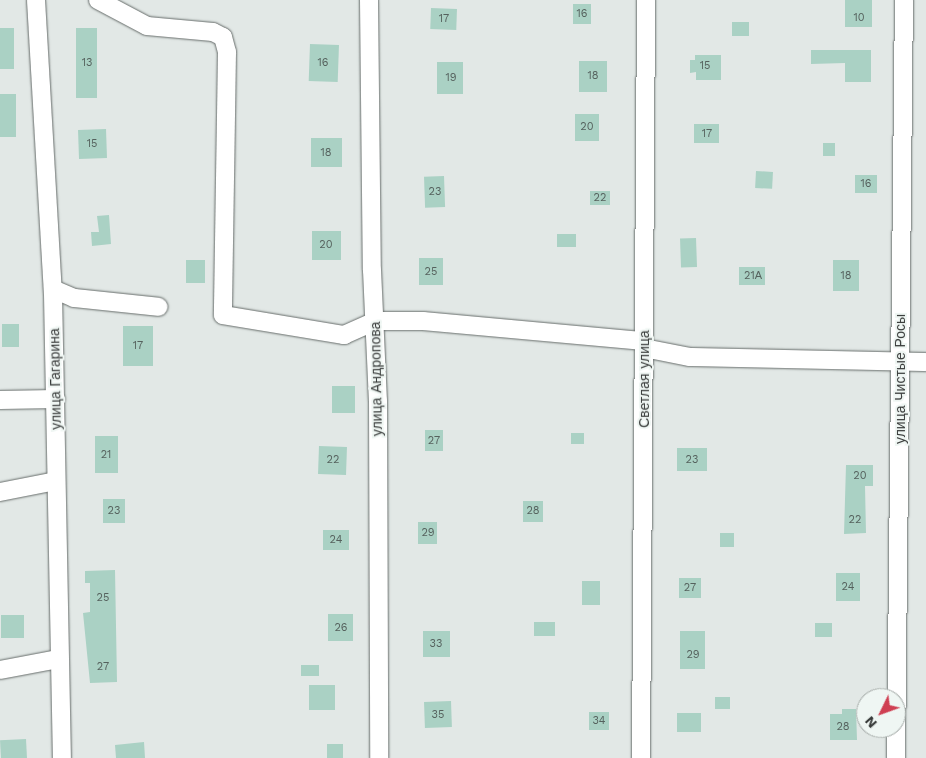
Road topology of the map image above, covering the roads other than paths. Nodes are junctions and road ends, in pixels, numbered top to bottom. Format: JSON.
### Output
{"nodes":[{"id":1,"x":36,"y":0,"type":"edge"},
{"id":2,"x":98,"y":0,"type":"edge"},
{"id":3,"x":369,"y":0,"type":"edge"},
{"id":4,"x":646,"y":0,"type":"edge"},
{"id":5,"x":904,"y":0,"type":"edge"},
{"id":6,"x":53,"y":289,"type":"junction"},
{"id":7,"x":159,"y":307,"type":"dead end"},
{"id":8,"x":376,"y":321,"type":"junction"},
{"id":9,"x":644,"y":344,"type":"junction"},
{"id":10,"x":901,"y":362,"type":"junction"},
{"id":11,"x":926,"y":362,"type":"edge"},
{"id":12,"x":56,"y":399,"type":"junction"},
{"id":13,"x":0,"y":400,"type":"edge"},
{"id":14,"x":56,"y":481,"type":"junction"},
{"id":15,"x":0,"y":492,"type":"edge"},
{"id":16,"x":58,"y":659,"type":"junction"},
{"id":17,"x":0,"y":670,"type":"edge"},
{"id":18,"x":62,"y":758,"type":"edge"},
{"id":19,"x":379,"y":758,"type":"edge"},
{"id":20,"x":641,"y":758,"type":"edge"},
{"id":21,"x":896,"y":758,"type":"edge"}],
"edges":[{"from":1,"to":6,"type":"street","name":"улица Гагарина"},
{"from":2,"to":8,"type":"street"},
{"from":3,"to":8,"type":"street","name":"улица Андропова"},
{"from":4,"to":9,"type":"street","name":"Светлая улица"},
{"from":5,"to":10,"type":"street","name":"улица Чистые Росы"},
{"from":6,"to":7,"type":"street"},
{"from":6,"to":12,"type":"street","name":"улица Гагарина"},
{"from":8,"to":9,"type":"street"},
{"from":8,"to":19,"type":"street","name":"улица Андропова"},
{"from":9,"to":10,"type":"street"},
{"from":9,"to":20,"type":"street","name":"Светлая улица"},
{"from":10,"to":11,"type":"street"},
{"from":10,"to":21,"type":"street","name":"улица Чистые Росы"},
{"from":12,"to":13,"type":"street"},
{"from":12,"to":14,"type":"street","name":"улица Гагарина"},
{"from":14,"to":15,"type":"street"},
{"from":14,"to":16,"type":"street","name":"улица Гагарина"},
{"from":16,"to":17,"type":"street"},
{"from":16,"to":18,"type":"street","name":"улица Гагарина"}]}
